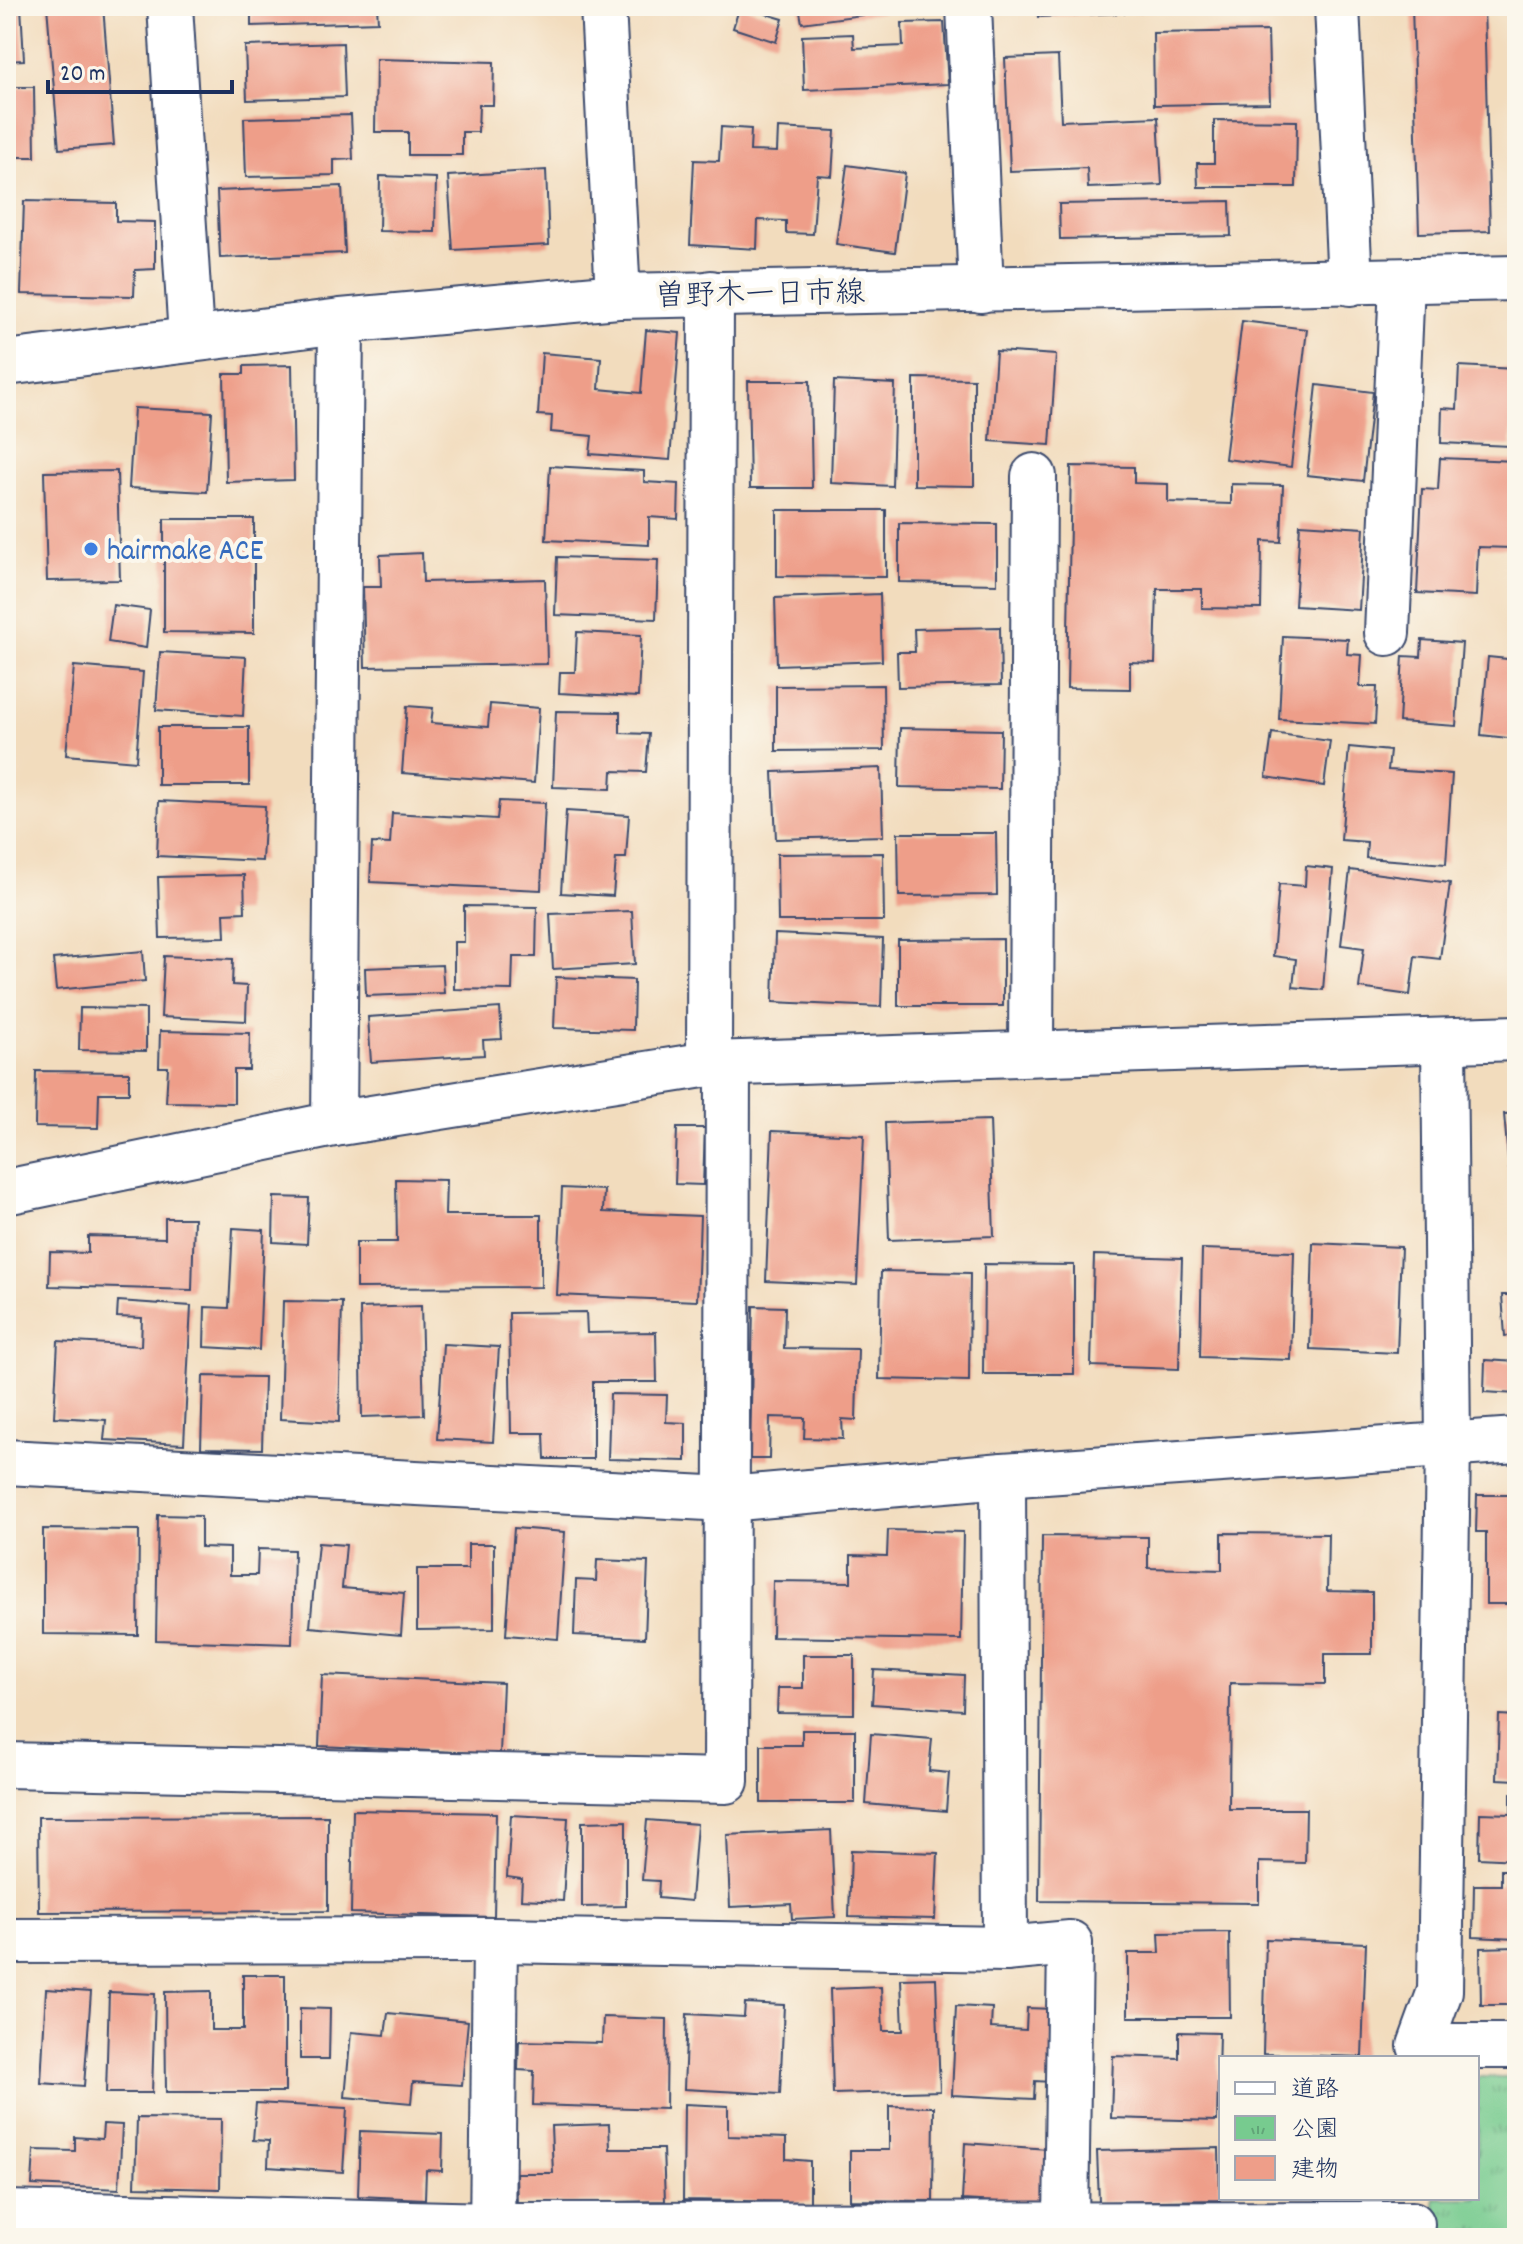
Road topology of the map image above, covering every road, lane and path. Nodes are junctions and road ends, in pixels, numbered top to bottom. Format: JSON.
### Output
{"nodes":[{"id":1,"x":170,"y":6,"type":"edge"},
{"id":2,"x":603,"y":6,"type":"edge"},
{"id":3,"x":969,"y":6,"type":"edge"},
{"id":4,"x":1337,"y":6,"type":"edge"},
{"id":5,"x":1517,"y":278,"type":"edge"},
{"id":6,"x":1402,"y":282,"type":"junction"},
{"id":7,"x":1350,"y":283,"type":"junction"},
{"id":8,"x":981,"y":290,"type":"junction"},
{"id":9,"x":711,"y":293,"type":"junction"},
{"id":10,"x":618,"y":296,"type":"junction"},
{"id":11,"x":341,"y":321,"type":"junction"},
{"id":12,"x":191,"y":337,"type":"junction"},
{"id":13,"x":6,"y":363,"type":"edge"},
{"id":14,"x":1034,"y":476,"type":"dead end"},
{"id":15,"x":1387,"y":633,"type":"dead end"},
{"id":16,"x":1517,"y":1038,"type":"edge"},
{"id":17,"x":1444,"y":1041,"type":"junction"},
{"id":18,"x":1031,"y":1053,"type":"junction"},
{"id":19,"x":718,"y":1064,"type":"junction"},
{"id":20,"x":334,"y":1124,"type":"junction"},
{"id":21,"x":6,"y":1192,"type":"edge"},
{"id":22,"x":1517,"y":1440,"type":"edge"},
{"id":23,"x":1448,"y":1444,"type":"junction"},
{"id":24,"x":6,"y":1462,"type":"edge"},
{"id":25,"x":1003,"y":1475,"type":"junction"},
{"id":26,"x":727,"y":1499,"type":"junction"},
{"id":27,"x":6,"y":1765,"type":"edge"},
{"id":28,"x":495,"y":1940,"type":"junction"},
{"id":29,"x":6,"y":1941,"type":"edge"},
{"id":30,"x":1005,"y":1949,"type":"junction"},
{"id":31,"x":1517,"y":2046,"type":"edge"},
{"id":32,"x":1420,"y":2052,"type":"edge"},
{"id":33,"x":6,"y":2213,"type":"edge"},
{"id":34,"x":1412,"y":2220,"type":"edge"},
{"id":35,"x":1066,"y":2222,"type":"junction"},
{"id":36,"x":492,"y":2231,"type":"edge"}],
"edges":[{"from":1,"to":12,"type":"street"},
{"from":2,"to":10,"type":"street"},
{"from":3,"to":8,"type":"street"},
{"from":4,"to":7,"type":"street"},
{"from":5,"to":6,"type":"street","name":"曽野木一日市線"},
{"from":6,"to":7,"type":"street","name":"曽野木一日市線"},
{"from":6,"to":15,"type":"street"},
{"from":7,"to":8,"type":"street","name":"曽野木一日市線"},
{"from":8,"to":9,"type":"street","name":"曽野木一日市線"},
{"from":9,"to":10,"type":"street","name":"曽野木一日市線"},
{"from":9,"to":19,"type":"street"},
{"from":10,"to":11,"type":"street","name":"曽野木一日市線"},
{"from":11,"to":12,"type":"street","name":"曽野木一日市線"},
{"from":11,"to":20,"type":"street"},
{"from":12,"to":13,"type":"street","name":"曽野木一日市線"},
{"from":14,"to":18,"type":"street"},
{"from":16,"to":17,"type":"street"},
{"from":17,"to":18,"type":"street"},
{"from":17,"to":23,"type":"street"},
{"from":18,"to":19,"type":"street"},
{"from":19,"to":20,"type":"street"},
{"from":19,"to":26,"type":"street"},
{"from":20,"to":21,"type":"street"},
{"from":22,"to":23,"type":"street"},
{"from":23,"to":25,"type":"street"},
{"from":23,"to":32,"type":"street"},
{"from":24,"to":26,"type":"street"},
{"from":25,"to":26,"type":"street"},
{"from":25,"to":30,"type":"street"},
{"from":26,"to":27,"type":"street"},
{"from":28,"to":29,"type":"street"},
{"from":28,"to":30,"type":"street"},
{"from":28,"to":36,"type":"street"},
{"from":30,"to":35,"type":"street"},
{"from":31,"to":32,"type":"street"},
{"from":33,"to":36,"type":"street"},
{"from":34,"to":35,"type":"street"},
{"from":35,"to":36,"type":"street"}]}
